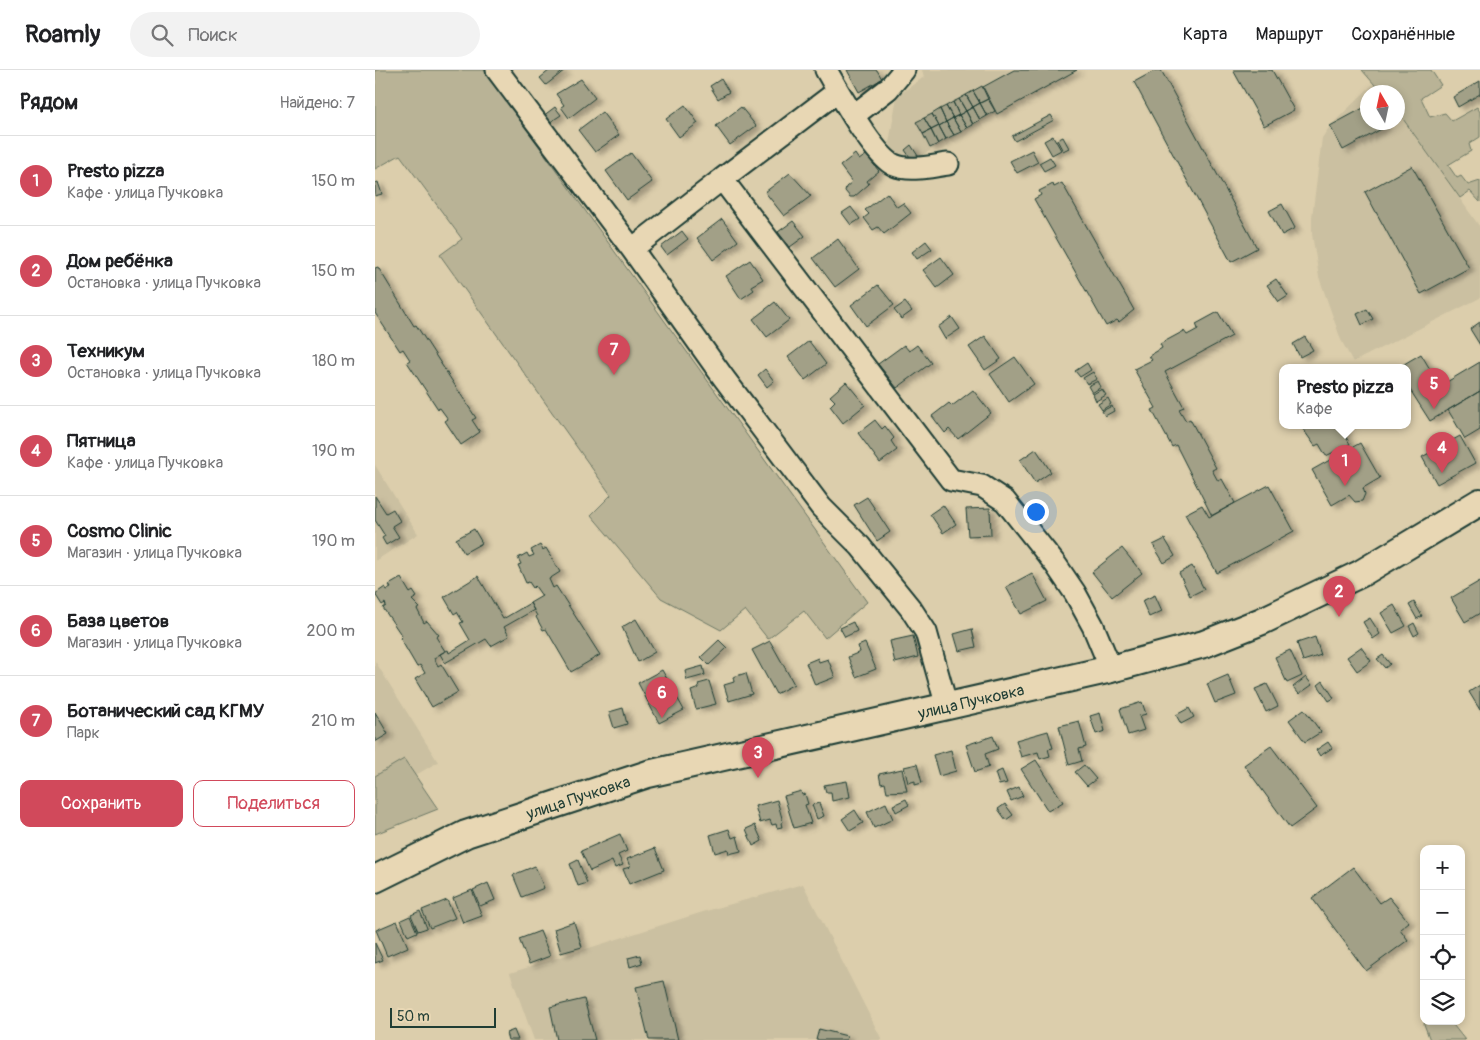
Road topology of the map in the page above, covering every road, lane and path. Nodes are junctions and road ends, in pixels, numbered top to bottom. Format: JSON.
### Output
{"nodes":[{"id":1,"x":497,"y":70,"type":"edge"},
{"id":2,"x":826,"y":70,"type":"edge"},
{"id":3,"x":904,"y":70,"type":"edge"},
{"id":4,"x":838,"y":91,"type":"junction"},
{"id":5,"x":853,"y":116,"type":"junction"},
{"id":6,"x":948,"y":164,"type":"dead end"},
{"id":7,"x":722,"y":179,"type":"junction"},
{"id":8,"x":632,"y":249,"type":"junction"},
{"id":9,"x":1480,"y":502,"type":"edge"},
{"id":10,"x":1111,"y":669,"type":"junction"},
{"id":11,"x":947,"y":707,"type":"junction"},
{"id":12,"x":440,"y":845,"type":"junction"},
{"id":13,"x":375,"y":865,"type":"edge"},
{"id":14,"x":375,"y":879,"type":"edge"}],
"edges":[{"from":1,"to":8,"type":"street"},
{"from":2,"to":4,"type":"street"},
{"from":3,"to":5,"type":"street"},
{"from":4,"to":5,"type":"street"},
{"from":4,"to":7,"type":"street"},
{"from":5,"to":6,"type":"street"},
{"from":7,"to":8,"type":"street"},
{"from":7,"to":10,"type":"street"},
{"from":8,"to":11,"type":"street"},
{"from":9,"to":10,"type":"main road","name":"улица Пучковка"},
{"from":10,"to":11,"type":"main road","name":"улица Пучковка"},
{"from":11,"to":12,"type":"main road","name":"улица Пучковка"},
{"from":12,"to":13,"type":"main road","name":"улица Пучковка"},
{"from":12,"to":14,"type":"main road","name":"улица Пучковка"}]}
